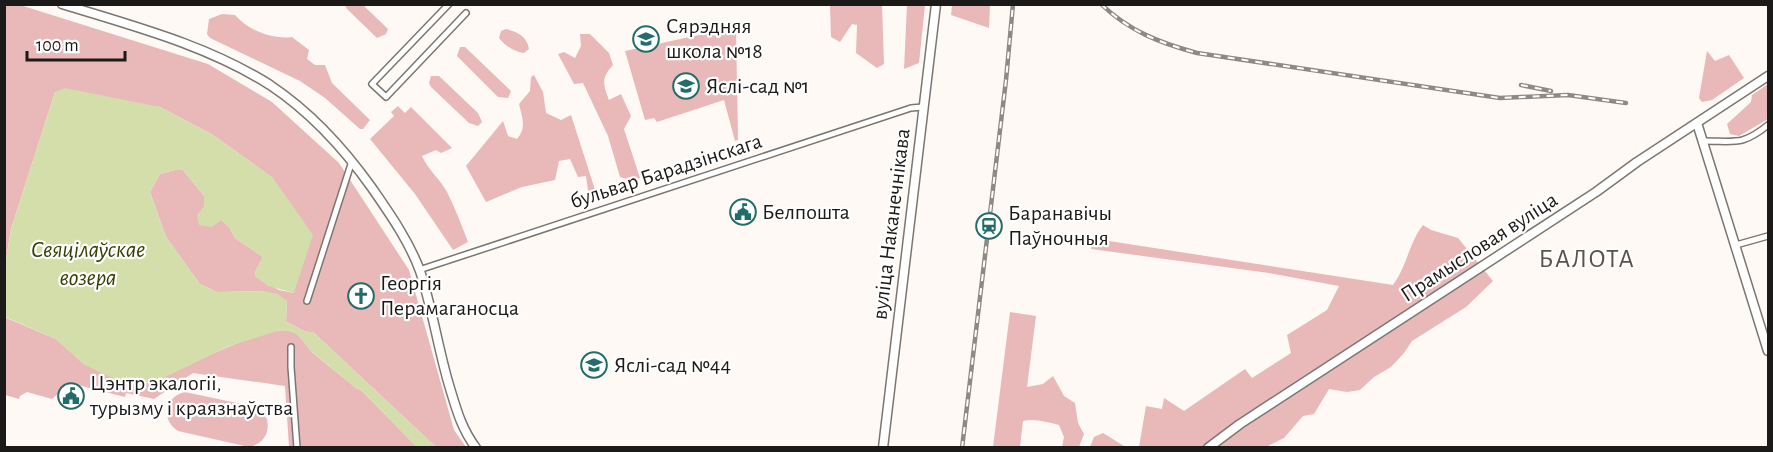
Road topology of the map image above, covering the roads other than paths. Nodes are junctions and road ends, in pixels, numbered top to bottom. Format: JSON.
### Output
{"nodes":[{"id":1,"x":62,"y":4,"type":"edge"},
{"id":2,"x":448,"y":4,"type":"edge"},
{"id":3,"x":936,"y":4,"type":"edge"},
{"id":4,"x":466,"y":13,"type":"dead end"},
{"id":5,"x":1768,"y":76,"type":"edge"},
{"id":6,"x":923,"y":107,"type":"junction"},
{"id":7,"x":1697,"y":123,"type":"junction"},
{"id":8,"x":1768,"y":125,"type":"edge"},
{"id":9,"x":1703,"y":141,"type":"junction"},
{"id":10,"x":352,"y":161,"type":"junction"},
{"id":11,"x":1768,"y":236,"type":"edge"},
{"id":12,"x":1736,"y":244,"type":"junction"},
{"id":13,"x":419,"y":270,"type":"junction"},
{"id":14,"x":307,"y":302,"type":"dead end"},
{"id":15,"x":291,"y":347,"type":"dead end"},
{"id":16,"x":1768,"y":351,"type":"edge"},
{"id":17,"x":297,"y":447,"type":"edge"},
{"id":18,"x":476,"y":447,"type":"edge"},
{"id":19,"x":883,"y":447,"type":"edge"},
{"id":20,"x":1208,"y":447,"type":"edge"}],
"edges":[{"from":1,"to":10,"type":"main road"},
{"from":2,"to":4,"type":"street"},
{"from":3,"to":6,"type":"main road","name":"вуліца Наканечнікава"},
{"from":5,"to":7,"type":"main road","name":"Прамысловая вуліца"},
{"from":6,"to":13,"type":"street","name":"бульвар Барадзінскага"},
{"from":6,"to":19,"type":"main road","name":"вуліца Наканечнікава"},
{"from":7,"to":9,"type":"main road"},
{"from":7,"to":20,"type":"main road","name":"Прамысловая вуліца"},
{"from":8,"to":9,"type":"street"},
{"from":9,"to":12,"type":"main road"},
{"from":10,"to":13,"type":"main road"},
{"from":10,"to":14,"type":"street"},
{"from":11,"to":12,"type":"street"},
{"from":12,"to":16,"type":"main road"},
{"from":13,"to":18,"type":"main road"},
{"from":15,"to":17,"type":"street"}]}
